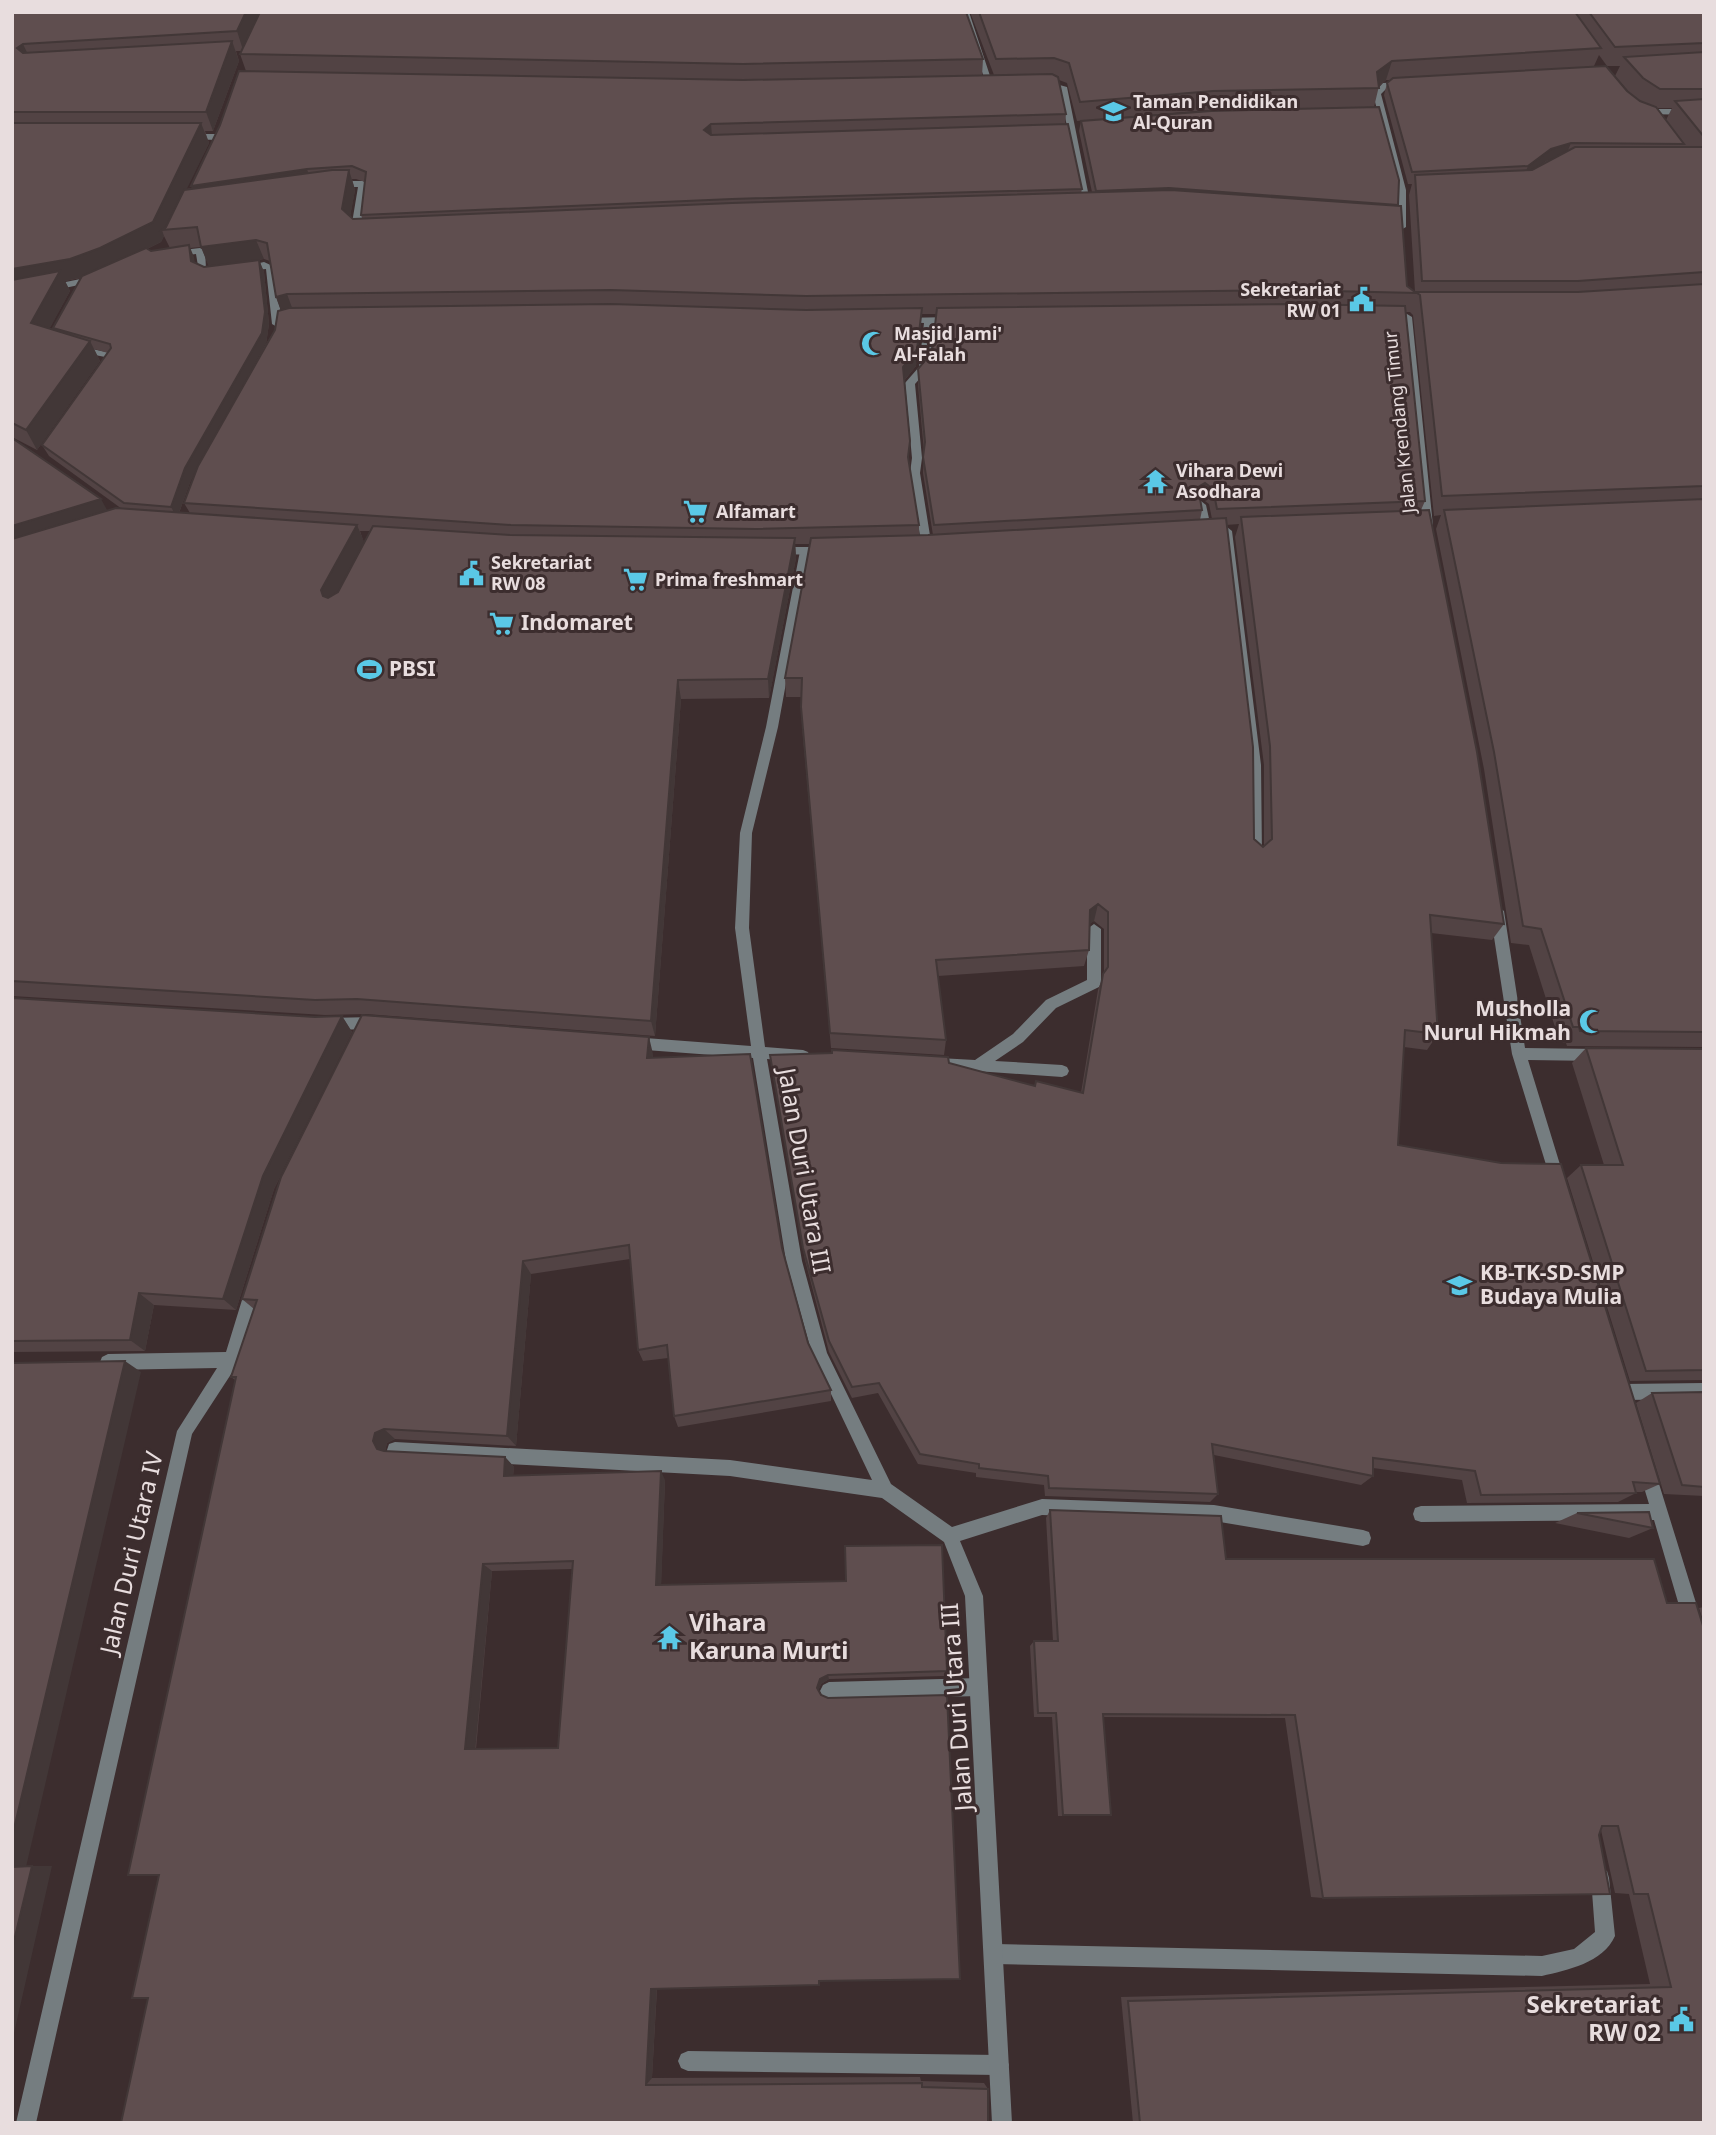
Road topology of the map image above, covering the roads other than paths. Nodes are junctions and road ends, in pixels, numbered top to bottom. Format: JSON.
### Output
{"nodes":[{"id":1,"x":965,"y":12,"type":"edge"},
{"id":2,"x":1030,"y":82,"type":"edge"},
{"id":3,"x":990,"y":83,"type":"junction"},
{"id":4,"x":1004,"y":83,"type":"edge"},
{"id":5,"x":977,"y":84,"type":"edge"},
{"id":6,"x":1413,"y":84,"type":"edge"},
{"id":7,"x":1632,"y":103,"type":"edge"},
{"id":8,"x":1382,"y":112,"type":"junction"},
{"id":9,"x":1704,"y":112,"type":"edge"},
{"id":10,"x":1368,"y":113,"type":"edge"},
{"id":11,"x":1654,"y":114,"type":"junction"},
{"id":12,"x":1661,"y":124,"type":"edge"},
{"id":13,"x":222,"y":125,"type":"edge"},
{"id":14,"x":1085,"y":127,"type":"edge"},
{"id":15,"x":1072,"y":129,"type":"junction"},
{"id":16,"x":1059,"y":131,"type":"edge"},
{"id":17,"x":177,"y":137,"type":"edge"},
{"id":18,"x":218,"y":137,"type":"junction"},
{"id":19,"x":213,"y":148,"type":"edge"},
{"id":20,"x":324,"y":186,"type":"edge"},
{"id":21,"x":1402,"y":190,"type":"junction"},
{"id":22,"x":1415,"y":190,"type":"edge"},
{"id":23,"x":1076,"y":205,"type":"edge"},
{"id":24,"x":1088,"y":205,"type":"junction"},
{"id":25,"x":1102,"y":205,"type":"edge"},
{"id":26,"x":1387,"y":220,"type":"edge"},
{"id":27,"x":1401,"y":221,"type":"junction"},
{"id":28,"x":368,"y":233,"type":"edge"},
{"id":29,"x":1402,"y":233,"type":"edge"},
{"id":30,"x":169,"y":254,"type":"edge"},
{"id":31,"x":233,"y":269,"type":"edge"},
{"id":32,"x":220,"y":271,"type":"edge"},
{"id":33,"x":103,"y":276,"type":"edge"},
{"id":34,"x":82,"y":284,"type":"junction"},
{"id":35,"x":75,"y":295,"type":"edge"},
{"id":36,"x":12,"y":296,"type":"edge"},
{"id":37,"x":1380,"y":317,"type":"edge"},
{"id":38,"x":887,"y":320,"type":"edge"},
{"id":39,"x":929,"y":320,"type":"junction"},
{"id":40,"x":970,"y":320,"type":"edge"},
{"id":41,"x":280,"y":327,"type":"edge"},
{"id":42,"x":61,"y":346,"type":"edge"},
{"id":43,"x":94,"y":380,"type":"edge"},
{"id":44,"x":1201,"y":505,"type":"edge"},
{"id":45,"x":1428,"y":528,"type":"edge"},
{"id":46,"x":1227,"y":531,"type":"junction"},
{"id":47,"x":1240,"y":531,"type":"edge"},
{"id":48,"x":1207,"y":532,"type":"junction"},
{"id":49,"x":1193,"y":533,"type":"edge"},
{"id":50,"x":941,"y":547,"type":"edge"},
{"id":51,"x":914,"y":548,"type":"edge"},
{"id":52,"x":927,"y":548,"type":"junction"},
{"id":53,"x":846,"y":550,"type":"edge"},
{"id":54,"x":805,"y":551,"type":"junction"},
{"id":55,"x":769,"y":552,"type":"edge"},
{"id":56,"x":1256,"y":857,"type":"edge"},
{"id":57,"x":1494,"y":891,"type":"edge"},
{"id":58,"x":1094,"y":929,"type":"edge"},
{"id":59,"x":312,"y":1024,"type":"edge"},
{"id":60,"x":393,"y":1025,"type":"edge"},
{"id":61,"x":624,"y":1043,"type":"edge"},
{"id":62,"x":759,"y":1053,"type":"junction"},
{"id":63,"x":1519,"y":1054,"type":"junction"},
{"id":64,"x":1611,"y":1055,"type":"edge"},
{"id":65,"x":814,"y":1056,"type":"edge"},
{"id":66,"x":923,"y":1063,"type":"edge"},
{"id":67,"x":977,"y":1066,"type":"junction"},
{"id":68,"x":1062,"y":1071,"type":"dead end"},
{"id":69,"x":1563,"y":1197,"type":"edge"},
{"id":70,"x":259,"y":1268,"type":"edge"},
{"id":71,"x":231,"y":1360,"type":"junction"},
{"id":72,"x":94,"y":1362,"type":"edge"},
{"id":73,"x":1704,"y":1391,"type":"edge"},
{"id":74,"x":1623,"y":1393,"type":"edge"},
{"id":75,"x":395,"y":1450,"type":"edge"},
{"id":76,"x":1643,"y":1459,"type":"edge"},
{"id":77,"x":885,"y":1490,"type":"junction"},
{"id":78,"x":1659,"y":1512,"type":"junction"},
{"id":79,"x":1421,"y":1514,"type":"dead end"},
{"id":80,"x":950,"y":1536,"type":"junction"},
{"id":81,"x":1363,"y":1538,"type":"dead end"},
{"id":82,"x":1696,"y":1606,"type":"edge"},
{"id":83,"x":1695,"y":1628,"type":"edge"},
{"id":84,"x":979,"y":1687,"type":"junction"},
{"id":85,"x":829,"y":1691,"type":"edge"},
{"id":86,"x":1597,"y":1859,"type":"edge"},
{"id":87,"x":995,"y":1954,"type":"junction"},
{"id":88,"x":688,"y":2061,"type":"dead end"},
{"id":89,"x":999,"y":2065,"type":"junction"},
{"id":90,"x":26,"y":2123,"type":"edge"},
{"id":91,"x":1002,"y":2123,"type":"edge"}],
"edges":[{"from":1,"to":3,"type":"street"},
{"from":2,"to":15,"type":"street"},
{"from":3,"to":4,"type":"street"},
{"from":3,"to":5,"type":"street"},
{"from":6,"to":8,"type":"street"},
{"from":7,"to":11,"type":"street"},
{"from":8,"to":10,"type":"street"},
{"from":8,"to":21,"type":"street"},
{"from":9,"to":11,"type":"street"},
{"from":11,"to":12,"type":"street"},
{"from":13,"to":18,"type":"street"},
{"from":14,"to":15,"type":"street"},
{"from":15,"to":16,"type":"street"},
{"from":15,"to":24,"type":"street"},
{"from":17,"to":18,"type":"street"},
{"from":18,"to":19,"type":"street"},
{"from":20,"to":28,"type":"street"},
{"from":21,"to":22,"type":"street"},
{"from":21,"to":27,"type":"street"},
{"from":23,"to":24,"type":"street"},
{"from":24,"to":25,"type":"street"},
{"from":26,"to":27,"type":"street"},
{"from":27,"to":29,"type":"street"},
{"from":30,"to":32,"type":"street"},
{"from":31,"to":41,"type":"street"},
{"from":33,"to":34,"type":"street"},
{"from":34,"to":35,"type":"street"},
{"from":34,"to":36,"type":"street"},
{"from":37,"to":45,"type":"street","name":"Jalan Krendang Timur"},
{"from":38,"to":39,"type":"street"},
{"from":39,"to":40,"type":"street"},
{"from":39,"to":52,"type":"street"},
{"from":42,"to":43,"type":"street"},
{"from":44,"to":48,"type":"street"},
{"from":46,"to":47,"type":"street"},
{"from":46,"to":48,"type":"street"},
{"from":46,"to":56,"type":"street"},
{"from":48,"to":49,"type":"street"},
{"from":50,"to":52,"type":"street"},
{"from":51,"to":52,"type":"street"},
{"from":53,"to":54,"type":"street"},
{"from":54,"to":55,"type":"street"},
{"from":54,"to":62,"type":"street","name":"Jalan Duri Utara III"},
{"from":57,"to":63,"type":"street"},
{"from":58,"to":67,"type":"street"},
{"from":59,"to":60,"type":"street"},
{"from":61,"to":62,"type":"street","name":"Jalan Duri Utara III"},
{"from":62,"to":65,"type":"street","name":"Jalan Duri Utara III"},
{"from":62,"to":77,"type":"street","name":"Jalan Duri Utara III"},
{"from":63,"to":64,"type":"street"},
{"from":63,"to":69,"type":"street"},
{"from":66,"to":67,"type":"street"},
{"from":67,"to":68,"type":"street"},
{"from":70,"to":71,"type":"street","name":"Jalan Duri Utara IV"},
{"from":71,"to":72,"type":"street"},
{"from":71,"to":90,"type":"street","name":"Jalan Duri Utara IV"},
{"from":73,"to":74,"type":"street"},
{"from":75,"to":77,"type":"street"},
{"from":76,"to":78,"type":"street"},
{"from":77,"to":80,"type":"street"},
{"from":78,"to":79,"type":"street"},
{"from":78,"to":82,"type":"street"},
{"from":80,"to":81,"type":"street"},
{"from":80,"to":84,"type":"street","name":"Jalan Duri Utara III"},
{"from":82,"to":83,"type":"street"},
{"from":84,"to":85,"type":"street"},
{"from":84,"to":87,"type":"street","name":"Jalan Duri Utara III"},
{"from":86,"to":87,"type":"street"},
{"from":87,"to":89,"type":"street","name":"Jalan Duri Utara III"},
{"from":88,"to":89,"type":"street"},
{"from":89,"to":91,"type":"street","name":"Jalan Duri Utara III"}]}
